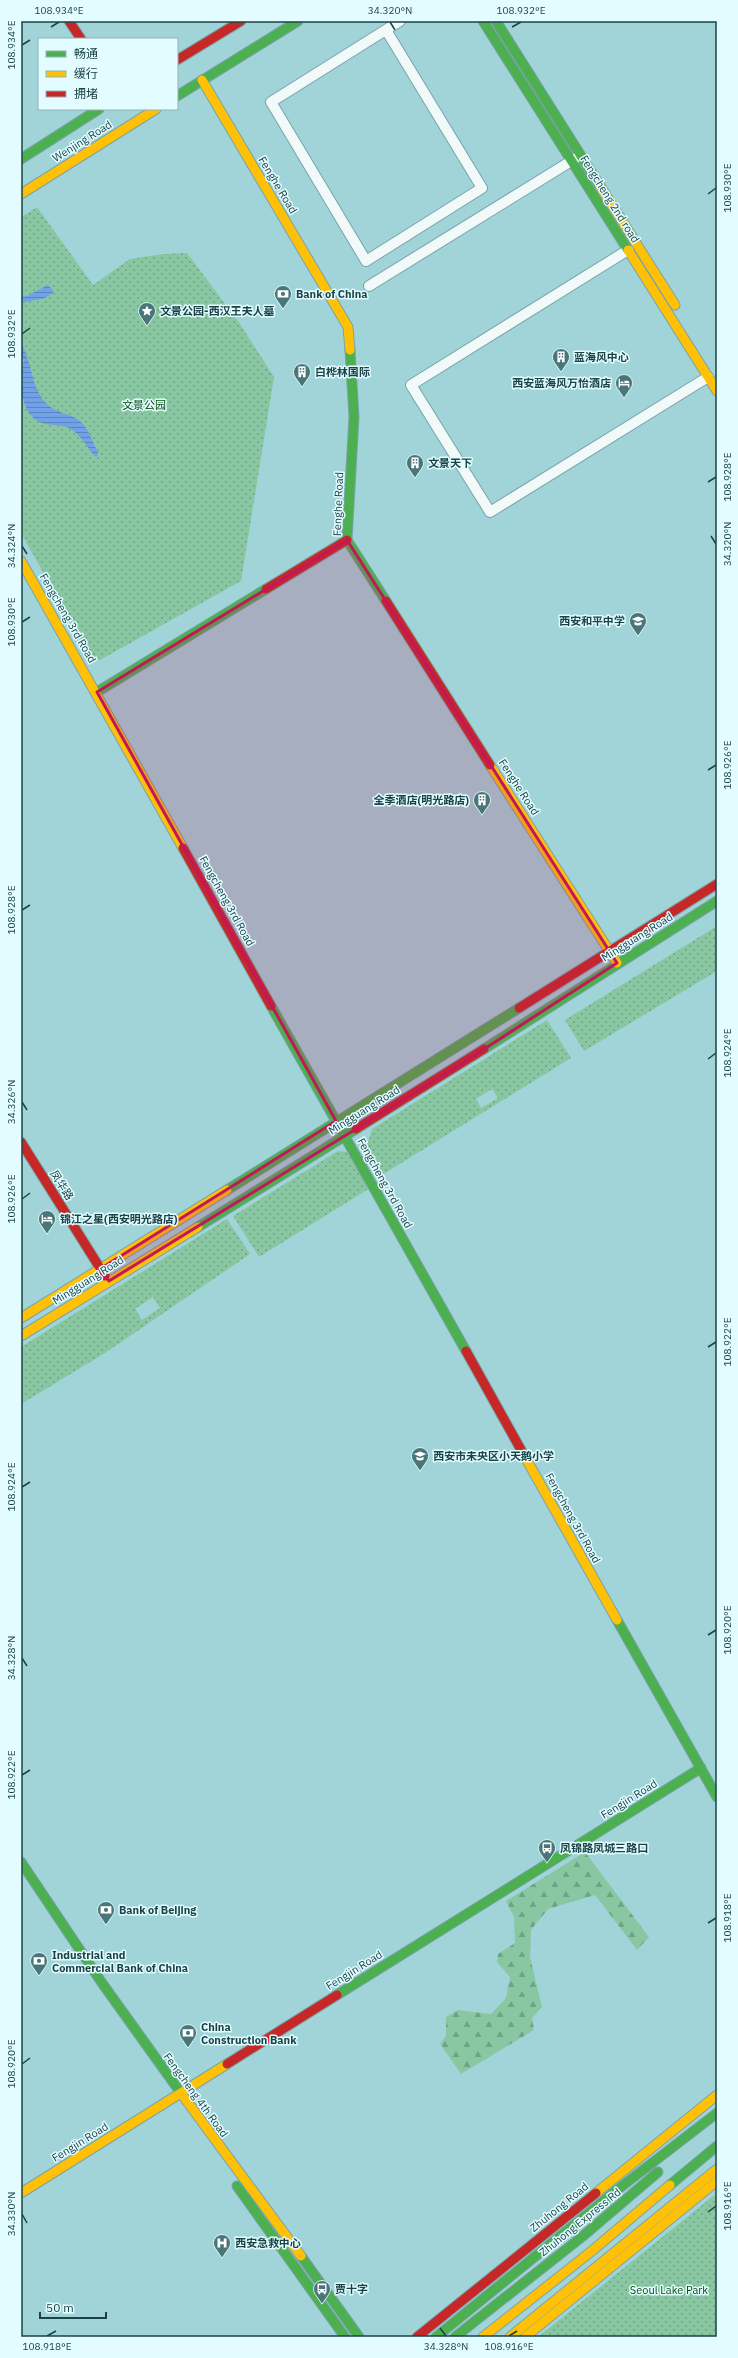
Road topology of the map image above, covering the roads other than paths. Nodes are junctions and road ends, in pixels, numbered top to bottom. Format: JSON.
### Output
{"nodes":[{"id":1,"x":69,"y":21,"type":"edge"},
{"id":2,"x":240,"y":21,"type":"edge"},
{"id":3,"x":298,"y":21,"type":"edge"},
{"id":4,"x":400,"y":21,"type":"edge"},
{"id":5,"x":483,"y":21,"type":"edge"},
{"id":6,"x":496,"y":21,"type":"edge"},
{"id":7,"x":386,"y":30,"type":"junction"},
{"id":8,"x":79,"y":38,"type":"edge"},
{"id":9,"x":178,"y":59,"type":"edge"},
{"id":10,"x":202,"y":80,"type":"junction"},
{"id":11,"x":178,"y":95,"type":"edge"},
{"id":12,"x":97,"y":110,"type":"edge"},
{"id":13,"x":154,"y":110,"type":"edge"},
{"id":14,"x":582,"y":155,"type":"junction"},
{"id":15,"x":21,"y":159,"type":"edge"},
{"id":16,"x":572,"y":161,"type":"junction"},
{"id":17,"x":21,"y":194,"type":"edge"},
{"id":18,"x":628,"y":250,"type":"junction"},
{"id":19,"x":369,"y":286,"type":"dead end"},
{"id":20,"x":713,"y":375,"type":"edge"},
{"id":21,"x":717,"y":391,"type":"edge"},
{"id":22,"x":347,"y":540,"type":"junction"},
{"id":23,"x":21,"y":561,"type":"edge"},
{"id":24,"x":97,"y":692,"type":"junction"},
{"id":25,"x":717,"y":884,"type":"edge"},
{"id":26,"x":717,"y":901,"type":"edge"},
{"id":27,"x":610,"y":952,"type":"junction"},
{"id":28,"x":617,"y":963,"type":"junction"},
{"id":29,"x":336,"y":1121,"type":"junction"},
{"id":30,"x":345,"y":1136,"type":"junction"},
{"id":31,"x":21,"y":1142,"type":"edge"},
{"id":32,"x":100,"y":1269,"type":"junction"},
{"id":33,"x":109,"y":1281,"type":"junction"},
{"id":34,"x":21,"y":1318,"type":"edge"},
{"id":35,"x":21,"y":1336,"type":"edge"},
{"id":36,"x":701,"y":1768,"type":"junction"},
{"id":37,"x":717,"y":1797,"type":"edge"},
{"id":38,"x":21,"y":1862,"type":"edge"},
{"id":39,"x":21,"y":1878,"type":"edge"},
{"id":40,"x":45,"y":1915,"type":"dead end"},
{"id":41,"x":83,"y":1972,"type":"dead end"},
{"id":42,"x":176,"y":2095,"type":"junction"},
{"id":43,"x":717,"y":2095,"type":"edge"},
{"id":44,"x":717,"y":2113,"type":"edge"},
{"id":45,"x":717,"y":2122,"type":"edge"},
{"id":46,"x":717,"y":2146,"type":"edge"},
{"id":47,"x":220,"y":2162,"type":"dead end"},
{"id":48,"x":717,"y":2169,"type":"edge"},
{"id":49,"x":229,"y":2175,"type":"dead end"},
{"id":50,"x":717,"y":2181,"type":"edge"},
{"id":51,"x":21,"y":2193,"type":"edge"},
{"id":52,"x":345,"y":2337,"type":"edge"},
{"id":53,"x":360,"y":2337,"type":"edge"},
{"id":54,"x":417,"y":2337,"type":"edge"},
{"id":55,"x":436,"y":2337,"type":"edge"},
{"id":56,"x":455,"y":2337,"type":"edge"},
{"id":57,"x":483,"y":2337,"type":"edge"},
{"id":58,"x":510,"y":2337,"type":"edge"},
{"id":59,"x":525,"y":2337,"type":"edge"}],
"edges":[{"from":1,"to":8,"type":"main road"},
{"from":2,"to":9,"type":"main road"},
{"from":3,"to":10,"type":"main road"},
{"from":4,"to":7,"type":"street"},
{"from":5,"to":16,"type":"main road","name":"Fengcheng 2nd road"},
{"from":6,"to":14,"type":"main road","name":"Fengcheng 2nd road"},
{"from":7,"to":7,"type":"street"},
{"from":10,"to":11,"type":"main road"},
{"from":10,"to":22,"type":"main road","name":"Fenghe Road"},
{"from":12,"to":15,"type":"main road","name":"Wenjing Road"},
{"from":13,"to":17,"type":"main road","name":"Wenjing Road"},
{"from":14,"to":16,"type":"street"},
{"from":14,"to":20,"type":"main road","name":"Fengcheng 2nd road"},
{"from":16,"to":18,"type":"main road","name":"Fengcheng 2nd road"},
{"from":16,"to":19,"type":"street"},
{"from":18,"to":20,"type":"main road","name":"Fengcheng 2nd road"},
{"from":18,"to":20,"type":"street"},
{"from":20,"to":21,"type":"main road","name":"Fengcheng 2nd road"},
{"from":22,"to":24,"type":"main road"},
{"from":22,"to":27,"type":"main road","name":"Fenghe Road"},
{"from":23,"to":24,"type":"main road","name":"Fengcheng 3rd Road"},
{"from":24,"to":29,"type":"main road","name":"Fengcheng 3rd Road"},
{"from":25,"to":27,"type":"main road","name":"Mingguang Road"},
{"from":26,"to":28,"type":"main road","name":"Mingguang Road"},
{"from":27,"to":28,"type":"main road","name":"Fenghe Road"},
{"from":27,"to":29,"type":"main road","name":"Mingguang Road"},
{"from":28,"to":30,"type":"main road","name":"Mingguang Road"},
{"from":29,"to":30,"type":"main road","name":"Fengcheng 3rd Road"},
{"from":29,"to":32,"type":"main road","name":"Mingguang Road"},
{"from":30,"to":33,"type":"main road","name":"Mingguang Road"},
{"from":30,"to":36,"type":"main road","name":"Fengcheng 3rd Road"},
{"from":31,"to":32,"type":"main road","name":"凤华路"},
{"from":32,"to":33,"type":"main road","name":"凤华路"},
{"from":32,"to":34,"type":"main road","name":"Mingguang Road"},
{"from":33,"to":35,"type":"main road","name":"Mingguang Road"},
{"from":36,"to":37,"type":"main road","name":"Fengcheng 3rd Road"},
{"from":36,"to":42,"type":"main road","name":"Fengjin Road"},
{"from":38,"to":42,"type":"main road","name":"Fengcheng 4th Road"},
{"from":39,"to":40,"type":"main road"},
{"from":41,"to":42,"type":"main road","name":"Fengcheng 4th Road"},
{"from":42,"to":47,"type":"main road","name":"Fengcheng 4th Road"},
{"from":42,"to":51,"type":"main road","name":"Fengjin Road"},
{"from":42,"to":53,"type":"main road","name":"Fengcheng 4th Road"},
{"from":43,"to":54,"type":"main road","name":"Zhuhong Road"},
{"from":44,"to":55,"type":"main road"},
{"from":45,"to":56,"type":"main road","name":"Zhuhong Express Rd"},
{"from":46,"to":57,"type":"main road"},
{"from":48,"to":58,"type":"main road"},
{"from":49,"to":52,"type":"main road"},
{"from":50,"to":59,"type":"main road"}]}
